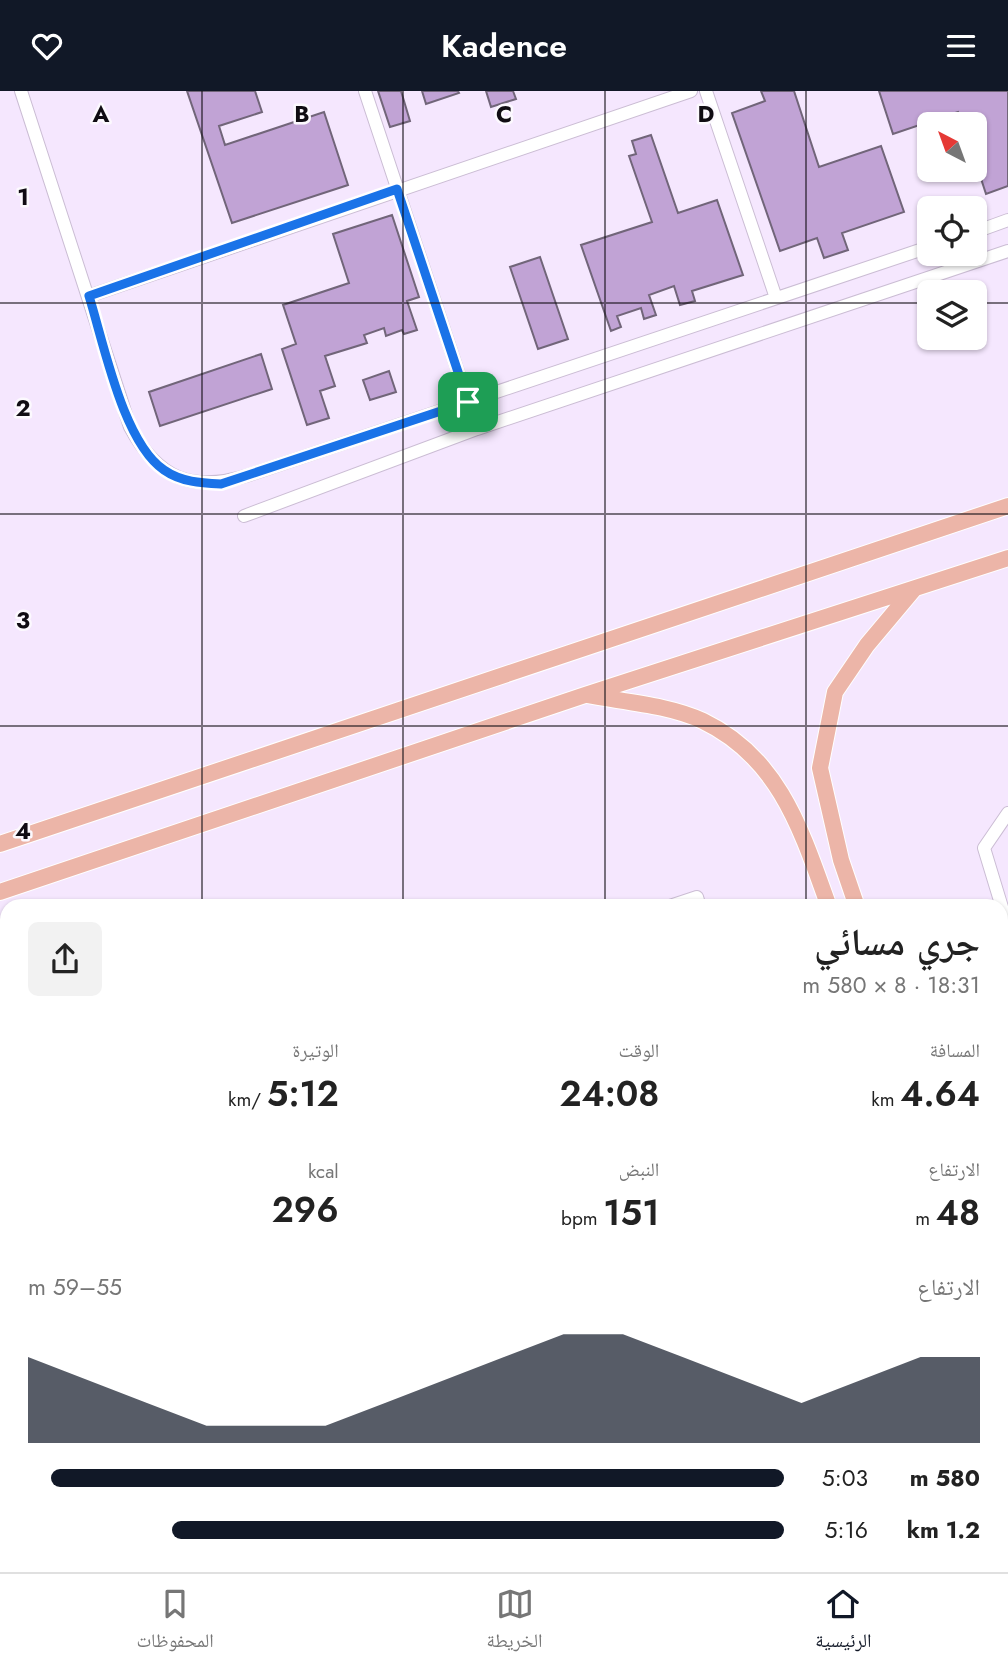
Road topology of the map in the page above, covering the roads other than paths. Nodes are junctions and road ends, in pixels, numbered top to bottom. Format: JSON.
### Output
{"nodes":[{"id":1,"x":23,"y":91,"type":"edge"},
{"id":2,"x":365,"y":91,"type":"edge"},
{"id":3,"x":691,"y":91,"type":"edge"},
{"id":4,"x":706,"y":91,"type":"edge"},
{"id":5,"x":397,"y":189,"type":"junction"},
{"id":6,"x":1008,"y":221,"type":"edge"},
{"id":7,"x":987,"y":228,"type":"edge"},
{"id":8,"x":917,"y":251,"type":"edge"},
{"id":9,"x":1008,"y":251,"type":"edge"},
{"id":10,"x":89,"y":296,"type":"junction"},
{"id":11,"x":776,"y":298,"type":"junction"},
{"id":12,"x":468,"y":402,"type":"junction"},
{"id":13,"x":477,"y":429,"type":"junction"},
{"id":14,"x":1008,"y":506,"type":"edge"},
{"id":15,"x":244,"y":516,"type":"dead end"},
{"id":16,"x":1008,"y":558,"type":"edge"},
{"id":17,"x":915,"y":589,"type":"junction"},
{"id":18,"x":585,"y":695,"type":"junction"},
{"id":19,"x":1008,"y":813,"type":"edge"},
{"id":20,"x":0,"y":844,"type":"edge"},
{"id":21,"x":0,"y":892,"type":"edge"},
{"id":22,"x":826,"y":899,"type":"edge"},
{"id":23,"x":855,"y":899,"type":"edge"},
{"id":24,"x":999,"y":899,"type":"edge"}],
"edges":[{"from":1,"to":10,"type":"street"},
{"from":2,"to":5,"type":"street"},
{"from":3,"to":5,"type":"street"},
{"from":4,"to":11,"type":"street"},
{"from":5,"to":10,"type":"street"},
{"from":5,"to":12,"type":"street"},
{"from":6,"to":7,"type":"street"},
{"from":8,"to":11,"type":"street"},
{"from":9,"to":13,"type":"street"},
{"from":10,"to":12,"type":"street"},
{"from":11,"to":12,"type":"street"},
{"from":12,"to":13,"type":"street"},
{"from":13,"to":15,"type":"street"},
{"from":14,"to":20,"type":"main road"},
{"from":16,"to":17,"type":"main road"},
{"from":17,"to":18,"type":"main road"},
{"from":17,"to":23,"type":"main road"},
{"from":18,"to":21,"type":"main road"},
{"from":18,"to":22,"type":"main road"},
{"from":19,"to":24,"type":"street"}]}
